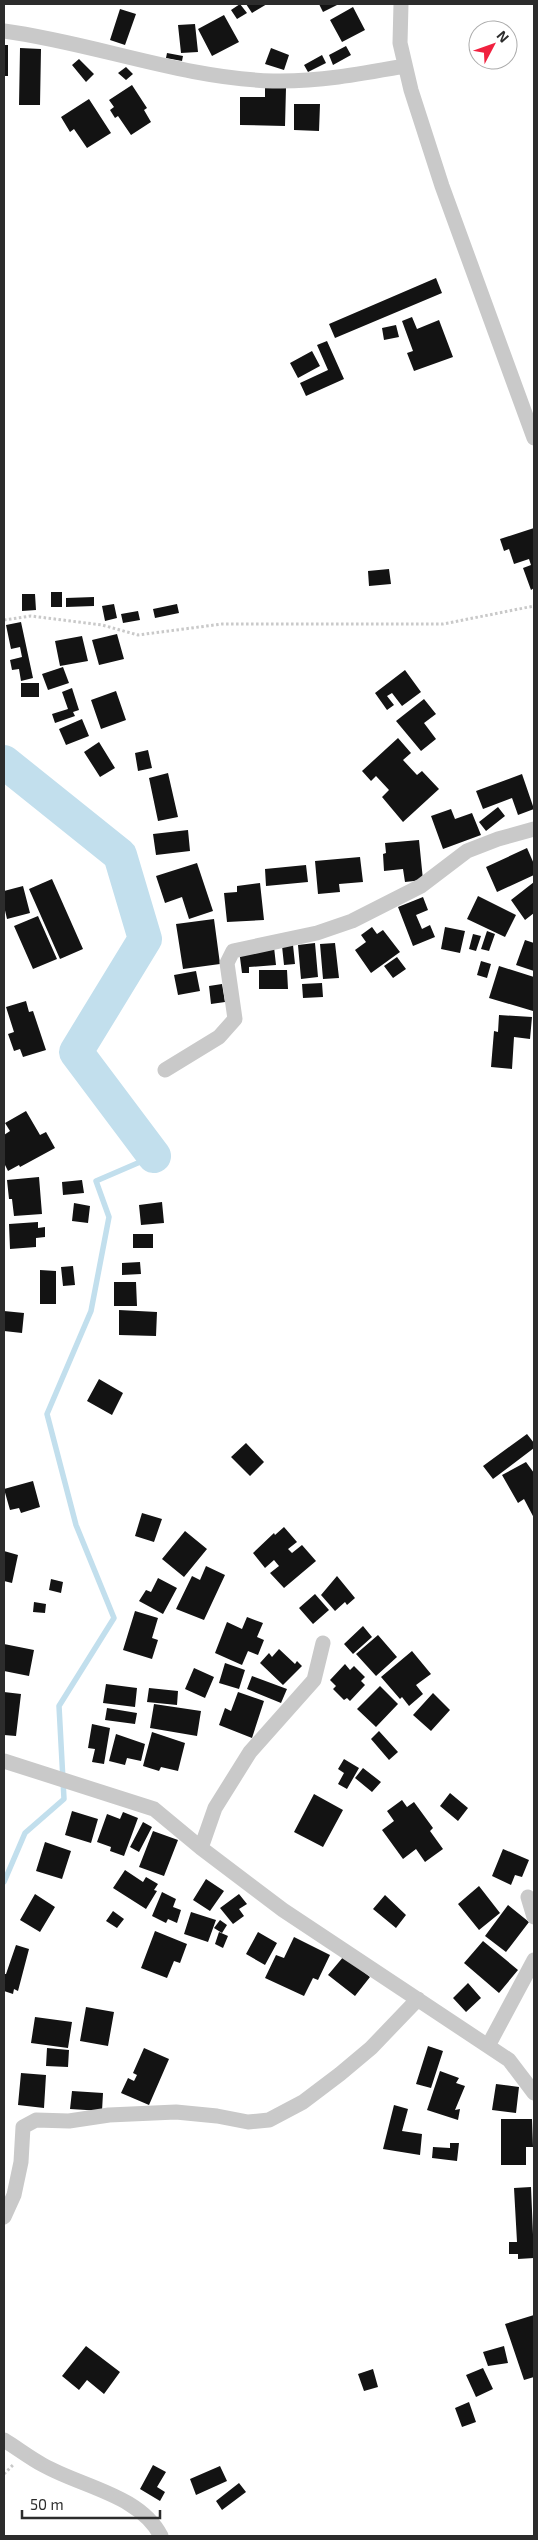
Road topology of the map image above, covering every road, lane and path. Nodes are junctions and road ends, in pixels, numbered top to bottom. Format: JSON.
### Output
{"nodes":[{"id":1,"x":401,"y":4,"type":"edge"},
{"id":2,"x":4,"y":31,"type":"edge"},
{"id":3,"x":405,"y":66,"type":"junction"},
{"id":4,"x":534,"y":438,"type":"edge"},
{"id":5,"x":534,"y":606,"type":"edge"},
{"id":6,"x":4,"y":620,"type":"edge"},
{"id":7,"x":534,"y":829,"type":"edge"},
{"id":8,"x":166,"y":1070,"type":"dead end"},
{"id":9,"x":323,"y":1643,"type":"dead end"},
{"id":10,"x":4,"y":1762,"type":"edge"},
{"id":11,"x":201,"y":1848,"type":"junction"},
{"id":12,"x":528,"y":1897,"type":"dead end"},
{"id":13,"x":534,"y":1917,"type":"edge"},
{"id":14,"x":534,"y":1960,"type":"edge"},
{"id":15,"x":418,"y":1999,"type":"junction"},
{"id":16,"x":488,"y":2046,"type":"junction"},
{"id":17,"x":534,"y":2093,"type":"edge"},
{"id":18,"x":4,"y":2217,"type":"edge"},
{"id":19,"x":4,"y":2440,"type":"edge"},
{"id":20,"x":161,"y":2536,"type":"edge"}],
"edges":[{"from":1,"to":3,"type":"street"},
{"from":2,"to":3,"type":"street"},
{"from":3,"to":4,"type":"street"},
{"from":5,"to":6,"type":"path"},
{"from":7,"to":8,"type":"street"},
{"from":9,"to":11,"type":"street"},
{"from":10,"to":11,"type":"street"},
{"from":11,"to":15,"type":"street"},
{"from":12,"to":13,"type":"street"},
{"from":14,"to":16,"type":"street"},
{"from":15,"to":16,"type":"street"},
{"from":15,"to":18,"type":"street"},
{"from":16,"to":17,"type":"street"},
{"from":19,"to":20,"type":"street"}]}
